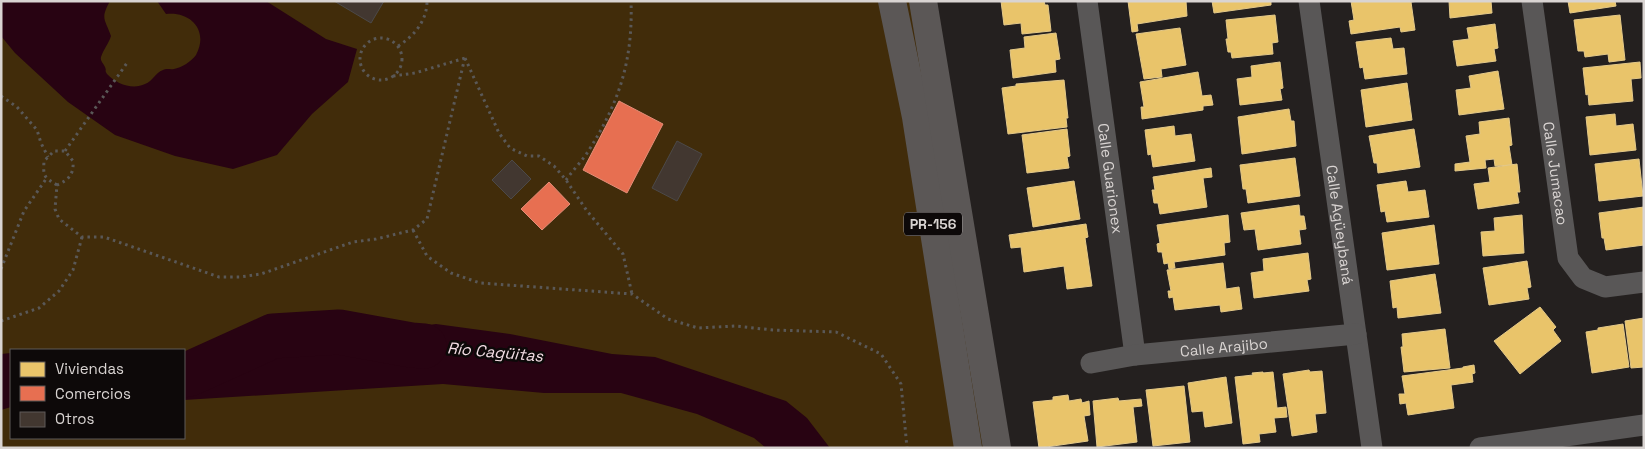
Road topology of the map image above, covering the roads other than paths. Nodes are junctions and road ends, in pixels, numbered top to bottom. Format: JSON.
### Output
{"nodes":[{"id":1,"x":892,"y":1,"type":"edge"},
{"id":2,"x":923,"y":1,"type":"edge"},
{"id":3,"x":1086,"y":1,"type":"edge"},
{"id":4,"x":1309,"y":1,"type":"edge"},
{"id":5,"x":1532,"y":1,"type":"edge"},
{"id":6,"x":1644,"y":282,"type":"edge"},
{"id":7,"x":1356,"y":334,"type":"junction"},
{"id":8,"x":1135,"y":355,"type":"junction"},
{"id":9,"x":1092,"y":363,"type":"dead end"},
{"id":10,"x":1644,"y":425,"type":"edge"},
{"id":11,"x":968,"y":448,"type":"edge"},
{"id":12,"x":997,"y":448,"type":"edge"},
{"id":13,"x":1372,"y":448,"type":"edge"},
{"id":14,"x":1480,"y":448,"type":"edge"}],
"edges":[{"from":1,"to":11,"type":"main road","number":"PR-156"},
{"from":2,"to":12,"type":"main road","number":"PR-156"},
{"from":3,"to":8,"type":"street","name":"Calle Guarionex"},
{"from":4,"to":7,"type":"street","name":"Calle Agüeybaná"},
{"from":5,"to":6,"type":"street","name":"Calle Jumacao"},
{"from":7,"to":8,"type":"street","name":"Calle Arajibo"},
{"from":7,"to":13,"type":"street","name":"Calle Agüeybaná"},
{"from":8,"to":9,"type":"street","name":"Calle Arajibo"},
{"from":10,"to":14,"type":"street"}]}
